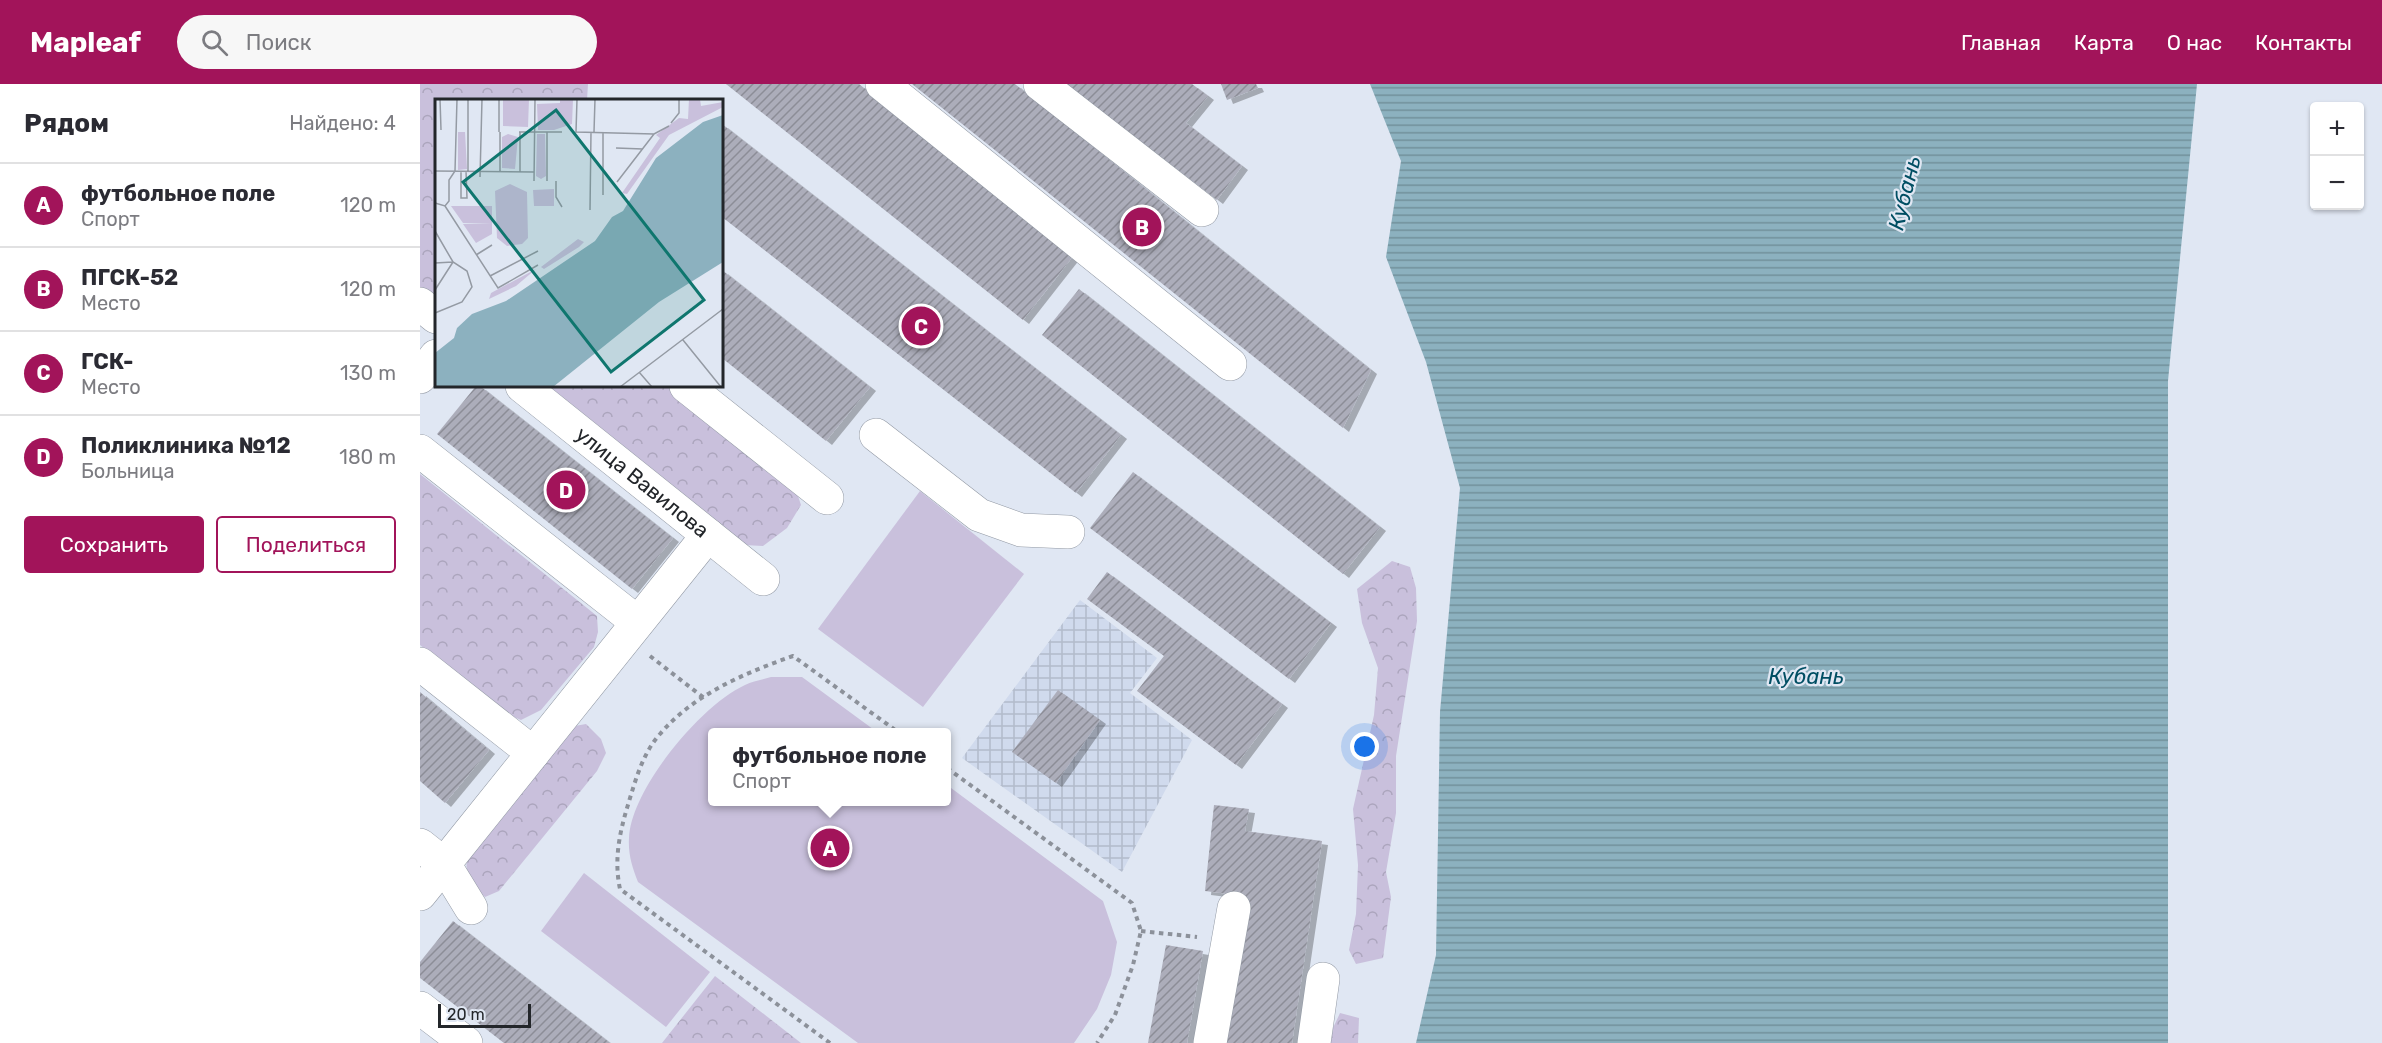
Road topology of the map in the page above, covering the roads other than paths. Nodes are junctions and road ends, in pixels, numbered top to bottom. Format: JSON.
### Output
{"nodes":[{"id":1,"x":882,"y":84,"type":"edge"},
{"id":2,"x":1040,"y":84,"type":"edge"},
{"id":3,"x":1202,"y":210,"type":"dead end"},
{"id":4,"x":420,"y":304,"type":"edge"},
{"id":5,"x":435,"y":316,"type":"edge"},
{"id":6,"x":435,"y":357,"type":"edge"},
{"id":7,"x":1230,"y":364,"type":"dead end"},
{"id":8,"x":420,"y":377,"type":"edge"},
{"id":9,"x":523,"y":387,"type":"edge"},
{"id":10,"x":687,"y":387,"type":"edge"},
{"id":11,"x":876,"y":435,"type":"dead end"},
{"id":12,"x":420,"y":451,"type":"edge"},
{"id":13,"x":827,"y":498,"type":"dead end"},
{"id":14,"x":1068,"y":532,"type":"dead end"},
{"id":15,"x":708,"y":535,"type":"junction"},
{"id":16,"x":763,"y":579,"type":"dead end"},
{"id":17,"x":631,"y":630,"type":"junction"},
{"id":18,"x":420,"y":664,"type":"edge"},
{"id":19,"x":533,"y":753,"type":"junction"},
{"id":20,"x":432,"y":854,"type":"edge"},
{"id":21,"x":420,"y":894,"type":"edge"},
{"id":22,"x":471,"y":908,"type":"dead end"},
{"id":23,"x":1234,"y":908,"type":"dead end"},
{"id":24,"x":1323,"y":979,"type":"dead end"},
{"id":25,"x":420,"y":1008,"type":"edge"},
{"id":26,"x":466,"y":1043,"type":"edge"},
{"id":27,"x":1210,"y":1043,"type":"edge"},
{"id":28,"x":1314,"y":1043,"type":"edge"}],
"edges":[{"from":1,"to":7,"type":"street"},
{"from":2,"to":3,"type":"street"},
{"from":4,"to":5,"type":"street"},
{"from":6,"to":8,"type":"street"},
{"from":9,"to":15,"type":"street","name":"улица Вавилова"},
{"from":10,"to":13,"type":"street"},
{"from":11,"to":14,"type":"street"},
{"from":12,"to":17,"type":"street"},
{"from":15,"to":16,"type":"street","name":"улица Вавилова"},
{"from":15,"to":17,"type":"street"},
{"from":17,"to":19,"type":"street"},
{"from":18,"to":19,"type":"street"},
{"from":19,"to":20,"type":"street"},
{"from":20,"to":21,"type":"street"},
{"from":20,"to":22,"type":"street"},
{"from":23,"to":27,"type":"street"},
{"from":24,"to":28,"type":"street"},
{"from":25,"to":26,"type":"street"}]}
